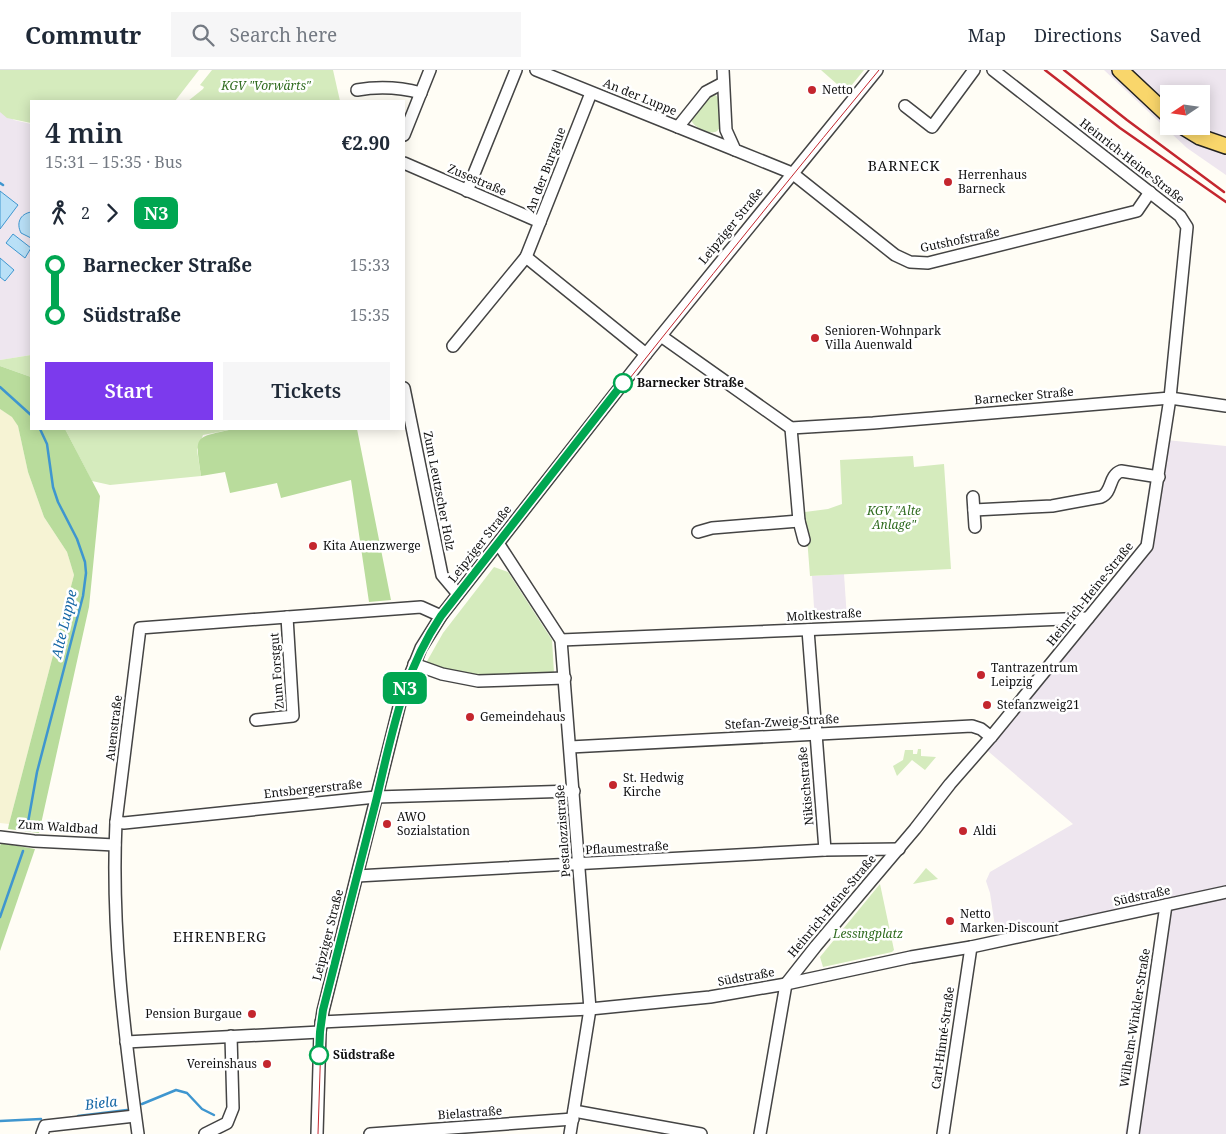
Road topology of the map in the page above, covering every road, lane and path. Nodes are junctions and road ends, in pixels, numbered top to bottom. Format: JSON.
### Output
{"nodes":[{"id":1,"x":430,"y":70,"type":"edge"},
{"id":2,"x":516,"y":70,"type":"edge"},
{"id":3,"x":536,"y":70,"type":"edge"},
{"id":4,"x":723,"y":70,"type":"edge"},
{"id":5,"x":876,"y":70,"type":"edge"},
{"id":6,"x":974,"y":70,"type":"edge"},
{"id":7,"x":992,"y":70,"type":"edge"},
{"id":8,"x":1120,"y":70,"type":"edge"},
{"id":9,"x":723,"y":83,"type":"junction"},
{"id":10,"x":357,"y":90,"type":"dead end"},
{"id":11,"x":421,"y":93,"type":"junction"},
{"id":12,"x":591,"y":93,"type":"junction"},
{"id":13,"x":905,"y":106,"type":"dead end"},
{"id":14,"x":1160,"y":108,"type":"edge"},
{"id":15,"x":678,"y":127,"type":"junction"},
{"id":16,"x":405,"y":133,"type":"edge"},
{"id":17,"x":1199,"y":135,"type":"edge"},
{"id":18,"x":1226,"y":146,"type":"edge"},
{"id":19,"x":735,"y":150,"type":"junction"},
{"id":20,"x":405,"y":164,"type":"edge"},
{"id":21,"x":792,"y":173,"type":"junction"},
{"id":22,"x":467,"y":191,"type":"junction"},
{"id":23,"x":1150,"y":192,"type":"junction"},
{"id":24,"x":540,"y":222,"type":"junction"},
{"id":25,"x":526,"y":257,"type":"junction"},
{"id":26,"x":661,"y":336,"type":"junction"},
{"id":27,"x":453,"y":346,"type":"dead end"},
{"id":28,"x":646,"y":354,"type":"junction"},
{"id":29,"x":405,"y":393,"type":"edge"},
{"id":30,"x":1170,"y":398,"type":"junction"},
{"id":31,"x":1226,"y":406,"type":"edge"},
{"id":32,"x":791,"y":428,"type":"junction"},
{"id":33,"x":1159,"y":477,"type":"junction"},
{"id":34,"x":973,"y":497,"type":"dead end"},
{"id":35,"x":974,"y":510,"type":"junction"},
{"id":36,"x":800,"y":521,"type":"junction"},
{"id":37,"x":975,"y":527,"type":"dead end"},
{"id":38,"x":698,"y":532,"type":"dead end"},
{"id":39,"x":804,"y":540,"type":"dead end"},
{"id":40,"x":498,"y":543,"type":"junction"},
{"id":41,"x":458,"y":594,"type":"junction"},
{"id":42,"x":441,"y":616,"type":"junction"},
{"id":43,"x":287,"y":617,"type":"junction"},
{"id":44,"x":1088,"y":618,"type":"junction"},
{"id":45,"x":808,"y":630,"type":"junction"},
{"id":46,"x":562,"y":640,"type":"junction"},
{"id":47,"x":414,"y":664,"type":"junction"},
{"id":48,"x":565,"y":678,"type":"junction"},
{"id":49,"x":256,"y":720,"type":"dead end"},
{"id":50,"x":816,"y":734,"type":"junction"},
{"id":51,"x":991,"y":736,"type":"junction"},
{"id":52,"x":570,"y":747,"type":"junction"},
{"id":53,"x":574,"y":791,"type":"junction"},
{"id":54,"x":376,"y":797,"type":"junction"},
{"id":55,"x":116,"y":822,"type":"junction"},
{"id":56,"x":0,"y":837,"type":"edge"},
{"id":57,"x":115,"y":845,"type":"junction"},
{"id":58,"x":899,"y":849,"type":"junction"},
{"id":59,"x":825,"y":850,"type":"junction"},
{"id":60,"x":579,"y":864,"type":"junction"},
{"id":61,"x":357,"y":876,"type":"junction"},
{"id":62,"x":1226,"y":892,"type":"edge"},
{"id":63,"x":1166,"y":905,"type":"junction"},
{"id":64,"x":971,"y":947,"type":"junction"},
{"id":65,"x":786,"y":984,"type":"junction"},
{"id":66,"x":590,"y":1009,"type":"junction"},
{"id":67,"x":320,"y":1027,"type":"junction"},
{"id":68,"x":231,"y":1036,"type":"junction"},
{"id":69,"x":126,"y":1042,"type":"junction"},
{"id":70,"x":573,"y":1115,"type":"junction"},
{"id":71,"x":135,"y":1116,"type":"junction"},
{"id":72,"x":42,"y":1134,"type":"edge"},
{"id":73,"x":138,"y":1134,"type":"edge"},
{"id":74,"x":206,"y":1134,"type":"edge"},
{"id":75,"x":317,"y":1134,"type":"edge"},
{"id":76,"x":370,"y":1134,"type":"edge"},
{"id":77,"x":570,"y":1134,"type":"edge"},
{"id":78,"x":701,"y":1134,"type":"edge"},
{"id":79,"x":760,"y":1134,"type":"edge"},
{"id":80,"x":942,"y":1134,"type":"edge"},
{"id":81,"x":1133,"y":1134,"type":"edge"}],
"edges":[{"from":1,"to":11,"type":"street"},
{"from":2,"to":22,"type":"street"},
{"from":3,"to":12,"type":"street","name":"An der Luppe"},
{"from":4,"to":9,"type":"street"},
{"from":5,"to":21,"type":"street","name":"Leipziger Straße"},
{"from":6,"to":13,"type":"street"},
{"from":7,"to":23,"type":"street","name":"Heinrich-Heine-Straße"},
{"from":8,"to":14,"type":"main road"},
{"from":9,"to":15,"type":"street"},
{"from":9,"to":19,"type":"street"},
{"from":10,"to":11,"type":"street"},
{"from":11,"to":16,"type":"street"},
{"from":12,"to":15,"type":"street","name":"An der Luppe"},
{"from":12,"to":24,"type":"street","name":"An der Burgaue"},
{"from":15,"to":19,"type":"street","name":"An der Luppe"},
{"from":17,"to":18,"type":"main road"},
{"from":19,"to":21,"type":"street","name":"Gutshofstraße"},
{"from":20,"to":22,"type":"street","name":"Zusestraße"},
{"from":21,"to":23,"type":"street","name":"Gutshofstraße"},
{"from":21,"to":26,"type":"street","name":"Leipziger Straße"},
{"from":22,"to":24,"type":"street","name":"Zusestraße"},
{"from":23,"to":30,"type":"street","name":"Heinrich-Heine-Straße"},
{"from":24,"to":25,"type":"street","name":"An der Burgaue"},
{"from":25,"to":27,"type":"street","name":"An der Burgaue"},
{"from":25,"to":28,"type":"street"},
{"from":26,"to":28,"type":"street","name":"Leipziger Straße"},
{"from":26,"to":32,"type":"street"},
{"from":28,"to":40,"type":"street","name":"Leipziger Straße"},
{"from":29,"to":41,"type":"street","name":"Zum Leutzscher Holz"},
{"from":30,"to":31,"type":"street","name":"Barnecker Straße"},
{"from":30,"to":32,"type":"street","name":"Barnecker Straße"},
{"from":30,"to":33,"type":"street","name":"Heinrich-Heine-Straße"},
{"from":32,"to":36,"type":"street"},
{"from":33,"to":35,"type":"street"},
{"from":33,"to":44,"type":"street","name":"Heinrich-Heine-Straße"},
{"from":34,"to":35,"type":"street"},
{"from":35,"to":37,"type":"street"},
{"from":36,"to":38,"type":"street"},
{"from":36,"to":39,"type":"street"},
{"from":40,"to":41,"type":"street","name":"Leipziger Straße"},
{"from":40,"to":46,"type":"street","name":"Pestalozzistraße"},
{"from":41,"to":42,"type":"street","name":"Leipziger Straße"},
{"from":42,"to":43,"type":"street","name":"Auenstraße"},
{"from":42,"to":47,"type":"street","name":"Leipziger Straße"},
{"from":43,"to":49,"type":"street","name":"Zum Forstgut"},
{"from":43,"to":55,"type":"street","name":"Auenstraße"},
{"from":44,"to":45,"type":"street","name":"Moltkestraße"},
{"from":44,"to":51,"type":"street","name":"Heinrich-Heine-Straße"},
{"from":45,"to":46,"type":"street","name":"Moltkestraße"},
{"from":45,"to":50,"type":"street","name":"Nikischstraße"},
{"from":46,"to":48,"type":"street","name":"Pestalozzistraße"},
{"from":47,"to":48,"type":"street"},
{"from":47,"to":54,"type":"street","name":"Leipziger Straße"},
{"from":48,"to":52,"type":"street","name":"Pestalozzistraße"},
{"from":50,"to":51,"type":"street","name":"Stefan-Zweig-Straße"},
{"from":50,"to":52,"type":"street","name":"Stefan-Zweig-Straße"},
{"from":50,"to":59,"type":"street","name":"Nikischstraße"},
{"from":51,"to":58,"type":"street","name":"Heinrich-Heine-Straße"},
{"from":52,"to":53,"type":"street","name":"Pestalozzistraße"},
{"from":53,"to":54,"type":"street","name":"Entsbergerstraße"},
{"from":53,"to":60,"type":"street","name":"Pestalozzistraße"},
{"from":54,"to":55,"type":"street","name":"Entsbergerstraße"},
{"from":54,"to":61,"type":"street","name":"Leipziger Straße"},
{"from":55,"to":57,"type":"street","name":"Auenstraße"},
{"from":56,"to":57,"type":"street","name":"Zum Waldbad"},
{"from":57,"to":69,"type":"street","name":"Auenstraße"},
{"from":58,"to":59,"type":"street","name":"Pflaumestraße"},
{"from":58,"to":65,"type":"street","name":"Heinrich-Heine-Straße"},
{"from":59,"to":60,"type":"street","name":"Pflaumestraße"},
{"from":60,"to":61,"type":"street","name":"Pflaumestraße"},
{"from":60,"to":66,"type":"street","name":"Pestalozzistraße"},
{"from":61,"to":67,"type":"street","name":"Leipziger Straße"},
{"from":62,"to":63,"type":"street","name":"Südstraße"},
{"from":63,"to":64,"type":"street","name":"Südstraße"},
{"from":63,"to":81,"type":"street","name":"Wilhelm-Winkler-Straße"},
{"from":64,"to":65,"type":"street","name":"Südstraße"},
{"from":64,"to":80,"type":"street","name":"Carl-Hinné-Straße"},
{"from":65,"to":66,"type":"street","name":"Südstraße"},
{"from":65,"to":79,"type":"street","name":"Heinrich-Heine-Straße"},
{"from":66,"to":67,"type":"street","name":"Südstraße"},
{"from":66,"to":70,"type":"street","name":"Pestalozzistraße"},
{"from":67,"to":68,"type":"street","name":"Südstraße"},
{"from":67,"to":75,"type":"street","name":"Leipziger Straße"},
{"from":68,"to":69,"type":"street","name":"Südstraße"},
{"from":68,"to":74,"type":"street"},
{"from":69,"to":71,"type":"street","name":"Auenstraße"},
{"from":70,"to":76,"type":"street","name":"Bielastraße"},
{"from":70,"to":77,"type":"street","name":"Pestalozzistraße"},
{"from":70,"to":78,"type":"street","name":"Bielastraße"},
{"from":71,"to":72,"type":"street"},
{"from":71,"to":73,"type":"street","name":"Auenstraße"}]}
